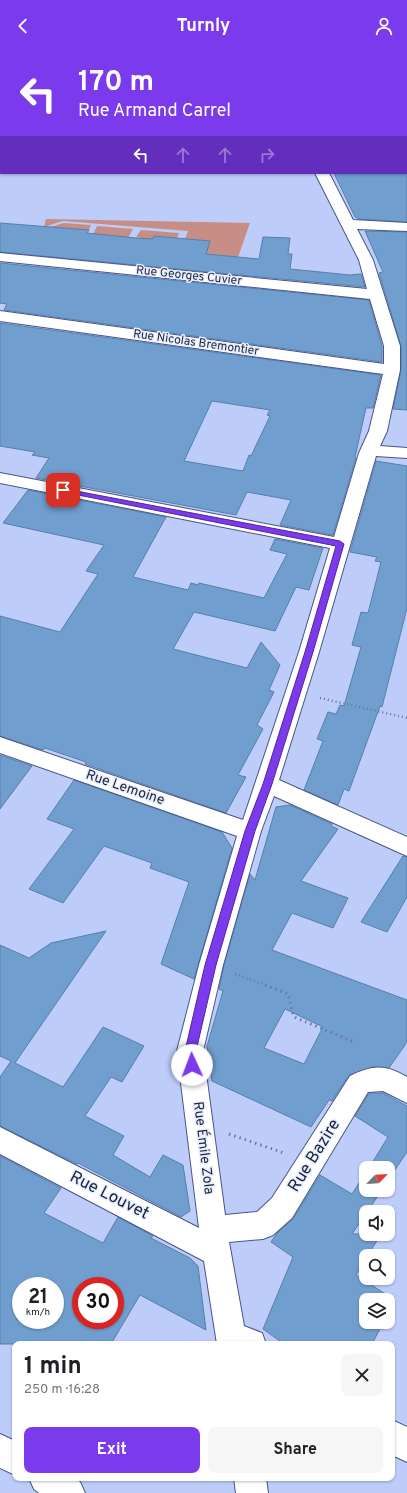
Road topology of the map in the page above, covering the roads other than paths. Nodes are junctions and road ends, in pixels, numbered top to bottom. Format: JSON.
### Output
{"nodes":[{"id":1,"x":323,"y":174,"type":"edge"},
{"id":2,"x":349,"y":224,"type":"junction"},
{"id":3,"x":407,"y":227,"type":"edge"},
{"id":4,"x":0,"y":257,"type":"edge"},
{"id":5,"x":378,"y":295,"type":"junction"},
{"id":6,"x":0,"y":316,"type":"edge"},
{"id":7,"x":400,"y":347,"type":"edge"},
{"id":8,"x":392,"y":370,"type":"junction"},
{"id":9,"x":370,"y":450,"type":"junction"},
{"id":10,"x":407,"y":454,"type":"edge"},
{"id":11,"x":0,"y":478,"type":"edge"},
{"id":12,"x":340,"y":544,"type":"junction"},
{"id":13,"x":0,"y":746,"type":"edge"},
{"id":14,"x":267,"y":784,"type":"junction"},
{"id":15,"x":250,"y":831,"type":"junction"},
{"id":16,"x":407,"y":847,"type":"edge"},
{"id":17,"x":407,"y":1091,"type":"edge"},
{"id":18,"x":0,"y":1140,"type":"edge"},
{"id":19,"x":215,"y":1241,"type":"junction"},
{"id":20,"x":238,"y":1341,"type":"edge"},
{"id":21,"x":395,"y":1438,"type":"edge"},
{"id":22,"x":407,"y":1446,"type":"edge"},
{"id":23,"x":0,"y":1450,"type":"edge"},
{"id":24,"x":12,"y":1457,"type":"edge"},
{"id":25,"x":50,"y":1481,"type":"edge"},
{"id":26,"x":250,"y":1481,"type":"edge"},
{"id":27,"x":69,"y":1493,"type":"edge"},
{"id":28,"x":252,"y":1493,"type":"edge"}],
"edges":[{"from":1,"to":2,"type":"street","name":"Rue Émile Zola"},
{"from":2,"to":3,"type":"street"},
{"from":2,"to":5,"type":"street","name":"Rue Émile Zola"},
{"from":4,"to":5,"type":"street","name":"Rue Georges Cuvier"},
{"from":5,"to":7,"type":"street","name":"Rue Émile Zola"},
{"from":6,"to":8,"type":"street","name":"Rue Nicolas Bremontier"},
{"from":7,"to":8,"type":"street","name":"Rue Émile Zola"},
{"from":8,"to":9,"type":"street","name":"Rue Émile Zola"},
{"from":9,"to":10,"type":"street"},
{"from":9,"to":12,"type":"street","name":"Rue Émile Zola"},
{"from":11,"to":12,"type":"street"},
{"from":12,"to":14,"type":"street","name":"Rue Émile Zola"},
{"from":13,"to":15,"type":"street","name":"Rue Lemoine"},
{"from":14,"to":15,"type":"street","name":"Rue Émile Zola"},
{"from":14,"to":16,"type":"street"},
{"from":15,"to":19,"type":"street","name":"Rue Émile Zola"},
{"from":17,"to":19,"type":"street","name":"Rue Bazire"},
{"from":18,"to":19,"type":"street","name":"Rue Louvet"},
{"from":19,"to":20,"type":"street","name":"Rue Émile Zola"},
{"from":21,"to":22,"type":"street"},
{"from":23,"to":24,"type":"street"},
{"from":25,"to":27,"type":"street"},
{"from":26,"to":28,"type":"street"}]}
